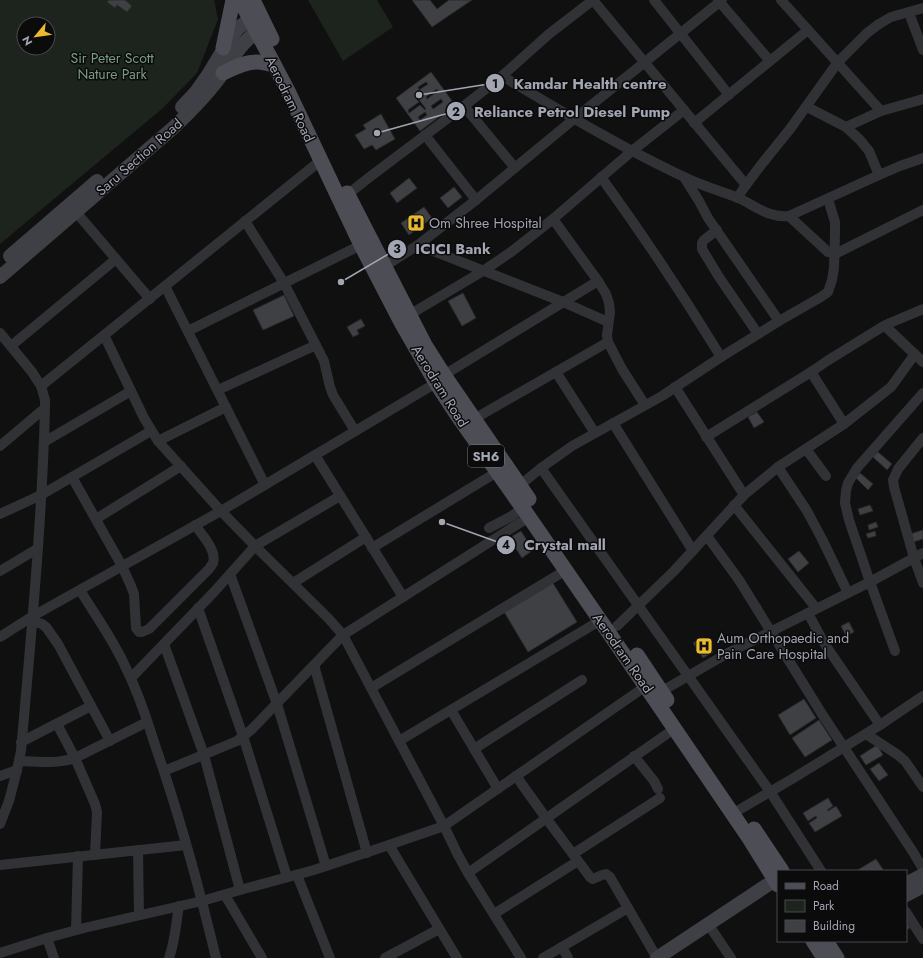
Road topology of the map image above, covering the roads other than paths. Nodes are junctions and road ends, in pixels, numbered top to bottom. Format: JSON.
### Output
{"nodes":[{"id":1,"x":233,"y":0,"type":"edge"},
{"id":2,"x":240,"y":0,"type":"edge"},
{"id":3,"x":593,"y":0,"type":"edge"},
{"id":4,"x":654,"y":0,"type":"edge"},
{"id":5,"x":720,"y":0,"type":"edge"},
{"id":6,"x":781,"y":0,"type":"edge"},
{"id":7,"x":923,"y":8,"type":"edge"},
{"id":8,"x":909,"y":13,"type":"junction"},
{"id":9,"x":257,"y":18,"type":"edge"},
{"id":10,"x":808,"y":30,"type":"junction"},
{"id":11,"x":680,"y":34,"type":"junction"},
{"id":12,"x":223,"y":48,"type":"junction"},
{"id":13,"x":923,"y":50,"type":"edge"},
{"id":14,"x":770,"y":61,"type":"junction"},
{"id":15,"x":644,"y":62,"type":"junction"},
{"id":16,"x":838,"y":62,"type":"junction"},
{"id":17,"x":274,"y":65,"type":"junction"},
{"id":18,"x":223,"y":73,"type":"junction"},
{"id":19,"x":502,"y":76,"type":"junction"},
{"id":20,"x":728,"y":95,"type":"junction"},
{"id":21,"x":923,"y":99,"type":"edge"},
{"id":22,"x":464,"y":106,"type":"junction"},
{"id":23,"x":806,"y":106,"type":"junction"},
{"id":24,"x":684,"y":110,"type":"junction"},
{"id":25,"x":882,"y":110,"type":"junction"},
{"id":26,"x":574,"y":119,"type":"junction"},
{"id":27,"x":694,"y":123,"type":"junction"},
{"id":28,"x":846,"y":127,"type":"junction"},
{"id":29,"x":425,"y":136,"type":"junction"},
{"id":30,"x":632,"y":151,"type":"junction"},
{"id":31,"x":923,"y":158,"type":"edge"},
{"id":32,"x":320,"y":161,"type":"junction"},
{"id":33,"x":515,"y":168,"type":"junction"},
{"id":34,"x":879,"y":175,"type":"junction"},
{"id":35,"x":601,"y":177,"type":"junction"},
{"id":36,"x":684,"y":177,"type":"junction"},
{"id":37,"x":746,"y":185,"type":"junction"},
{"id":38,"x":344,"y":198,"type":"junction"},
{"id":39,"x":737,"y":198,"type":"junction"},
{"id":40,"x":828,"y":199,"type":"junction"},
{"id":41,"x":476,"y":200,"type":"junction"},
{"id":42,"x":923,"y":210,"type":"edge"},
{"id":43,"x":76,"y":212,"type":"junction"},
{"id":44,"x":789,"y":216,"type":"junction"},
{"id":45,"x":553,"y":219,"type":"junction"},
{"id":46,"x":245,"y":222,"type":"junction"},
{"id":47,"x":717,"y":230,"type":"junction"},
{"id":48,"x":361,"y":245,"type":"junction"},
{"id":49,"x":418,"y":245,"type":"junction"},
{"id":50,"x":835,"y":254,"type":"junction"},
{"id":51,"x":116,"y":259,"type":"junction"},
{"id":52,"x":0,"y":264,"type":"edge"},
{"id":53,"x":385,"y":266,"type":"junction"},
{"id":54,"x":483,"y":271,"type":"junction"},
{"id":55,"x":0,"y":277,"type":"edge"},
{"id":56,"x":598,"y":281,"type":"junction"},
{"id":57,"x":284,"y":283,"type":"junction"},
{"id":58,"x":165,"y":286,"type":"junction"},
{"id":59,"x":150,"y":299,"type":"junction"},
{"id":60,"x":563,"y":302,"type":"junction"},
{"id":61,"x":923,"y":309,"type":"edge"},
{"id":62,"x":409,"y":315,"type":"junction"},
{"id":63,"x":779,"y":321,"type":"junction"},
{"id":64,"x":608,"y":322,"type":"junction"},
{"id":65,"x":885,"y":326,"type":"junction"},
{"id":66,"x":188,"y":331,"type":"junction"},
{"id":67,"x":0,"y":332,"type":"edge"},
{"id":68,"x":758,"y":334,"type":"junction"},
{"id":69,"x":104,"y":335,"type":"junction"},
{"id":70,"x":608,"y":342,"type":"junction"},
{"id":71,"x":316,"y":345,"type":"junction"},
{"id":72,"x":11,"y":346,"type":"junction"},
{"id":73,"x":915,"y":354,"type":"junction"},
{"id":74,"x":721,"y":357,"type":"junction"},
{"id":75,"x":923,"y":362,"type":"edge"},
{"id":76,"x":556,"y":372,"type":"junction"},
{"id":77,"x":811,"y":372,"type":"junction"},
{"id":78,"x":440,"y":379,"type":"junction"},
{"id":79,"x":42,"y":386,"type":"junction"},
{"id":80,"x":675,"y":387,"type":"junction"},
{"id":81,"x":218,"y":390,"type":"junction"},
{"id":82,"x":131,"y":391,"type":"junction"},
{"id":83,"x":923,"y":393,"type":"edge"},
{"id":84,"x":645,"y":405,"type":"junction"},
{"id":85,"x":226,"y":406,"type":"junction"},
{"id":86,"x":45,"y":408,"type":"junction"},
{"id":87,"x":474,"y":419,"type":"junction"},
{"id":88,"x":613,"y":423,"type":"junction"},
{"id":89,"x":844,"y":424,"type":"junction"},
{"id":90,"x":151,"y":431,"type":"junction"},
{"id":91,"x":355,"y":431,"type":"junction"},
{"id":92,"x":595,"y":433,"type":"junction"},
{"id":93,"x":706,"y":437,"type":"junction"},
{"id":94,"x":923,"y":438,"type":"edge"},
{"id":95,"x":158,"y":440,"type":"junction"},
{"id":96,"x":44,"y":442,"type":"junction"},
{"id":97,"x":0,"y":446,"type":"edge"},
{"id":98,"x":806,"y":449,"type":"junction"},
{"id":99,"x":315,"y":455,"type":"junction"},
{"id":100,"x":182,"y":466,"type":"junction"},
{"id":101,"x":778,"y":467,"type":"junction"},
{"id":102,"x":541,"y":468,"type":"junction"},
{"id":103,"x":497,"y":472,"type":"junction"},
{"id":104,"x":826,"y":476,"type":"dead end"},
{"id":105,"x":72,"y":477,"type":"junction"},
{"id":106,"x":265,"y":485,"type":"junction"},
{"id":107,"x":519,"y":486,"type":"junction"},
{"id":108,"x":41,"y":495,"type":"junction"},
{"id":109,"x":744,"y":495,"type":"junction"},
{"id":110,"x":340,"y":496,"type":"junction"},
{"id":111,"x":734,"y":505,"type":"junction"},
{"id":112,"x":221,"y":511,"type":"junction"},
{"id":113,"x":526,"y":512,"type":"junction"},
{"id":114,"x":0,"y":514,"type":"edge"},
{"id":115,"x":96,"y":519,"type":"junction"},
{"id":116,"x":195,"y":526,"type":"junction"},
{"id":117,"x":489,"y":528,"type":"dead end"},
{"id":118,"x":707,"y":536,"type":"junction"},
{"id":119,"x":366,"y":537,"type":"junction"},
{"id":120,"x":255,"y":546,"type":"junction"},
{"id":121,"x":372,"y":548,"type":"junction"},
{"id":122,"x":37,"y":549,"type":"junction"},
{"id":123,"x":693,"y":551,"type":"junction"},
{"id":124,"x":918,"y":556,"type":"edge"},
{"id":125,"x":122,"y":566,"type":"junction"},
{"id":126,"x":566,"y":570,"type":"junction"},
{"id":127,"x":0,"y":571,"type":"edge"},
{"id":128,"x":230,"y":574,"type":"junction"},
{"id":129,"x":870,"y":582,"type":"junction"},
{"id":130,"x":293,"y":583,"type":"junction"},
{"id":131,"x":923,"y":583,"type":"edge"},
{"id":132,"x":80,"y":590,"type":"junction"},
{"id":133,"x":848,"y":593,"type":"junction"},
{"id":134,"x":403,"y":597,"type":"junction"},
{"id":135,"x":639,"y":605,"type":"junction"},
{"id":136,"x":198,"y":608,"type":"junction"},
{"id":137,"x":812,"y":610,"type":"junction"},
{"id":138,"x":33,"y":619,"type":"junction"},
{"id":139,"x":601,"y":620,"type":"junction"},
{"id":140,"x":617,"y":626,"type":"junction"},
{"id":141,"x":770,"y":631,"type":"junction"},
{"id":142,"x":343,"y":635,"type":"junction"},
{"id":143,"x":0,"y":637,"type":"edge"},
{"id":144,"x":164,"y":644,"type":"junction"},
{"id":145,"x":896,"y":651,"type":"dead end"},
{"id":146,"x":314,"y":665,"type":"junction"},
{"id":147,"x":688,"y":676,"type":"junction"},
{"id":148,"x":131,"y":678,"type":"junction"},
{"id":149,"x":582,"y":680,"type":"dead end"},
{"id":150,"x":371,"y":688,"type":"junction"},
{"id":151,"x":654,"y":691,"type":"junction"},
{"id":152,"x":923,"y":696,"type":"edge"},
{"id":153,"x":277,"y":704,"type":"junction"},
{"id":154,"x":91,"y":706,"type":"junction"},
{"id":155,"x":451,"y":710,"type":"junction"},
{"id":156,"x":147,"y":722,"type":"junction"},
{"id":157,"x":57,"y":724,"type":"junction"},
{"id":158,"x":880,"y":724,"type":"junction"},
{"id":159,"x":674,"y":729,"type":"junction"},
{"id":160,"x":866,"y":734,"type":"junction"},
{"id":161,"x":243,"y":736,"type":"junction"},
{"id":162,"x":110,"y":741,"type":"junction"},
{"id":163,"x":399,"y":741,"type":"junction"},
{"id":164,"x":21,"y":742,"type":"junction"},
{"id":165,"x":844,"y":747,"type":"junction"},
{"id":166,"x":474,"y":750,"type":"junction"},
{"id":167,"x":204,"y":755,"type":"junction"},
{"id":168,"x":634,"y":756,"type":"junction"},
{"id":169,"x":75,"y":758,"type":"junction"},
{"id":170,"x":18,"y":766,"type":"junction"},
{"id":171,"x":164,"y":771,"type":"junction"},
{"id":172,"x":0,"y":776,"type":"edge"},
{"id":173,"x":516,"y":776,"type":"junction"},
{"id":174,"x":923,"y":787,"type":"edge"},
{"id":175,"x":498,"y":789,"type":"junction"},
{"id":176,"x":770,"y":793,"type":"junction"},
{"id":177,"x":737,"y":811,"type":"junction"},
{"id":178,"x":546,"y":818,"type":"junction"},
{"id":179,"x":0,"y":824,"type":"edge"},
{"id":180,"x":444,"y":826,"type":"junction"},
{"id":181,"x":186,"y":845,"type":"junction"},
{"id":182,"x":389,"y":846,"type":"junction"},
{"id":183,"x":138,"y":850,"type":"junction"},
{"id":184,"x":367,"y":853,"type":"junction"},
{"id":185,"x":95,"y":854,"type":"junction"},
{"id":186,"x":78,"y":856,"type":"junction"},
{"id":187,"x":575,"y":858,"type":"junction"},
{"id":188,"x":0,"y":864,"type":"edge"},
{"id":189,"x":326,"y":866,"type":"junction"},
{"id":190,"x":923,"y":869,"type":"edge"},
{"id":191,"x":820,"y":870,"type":"edge"},
{"id":192,"x":468,"y":873,"type":"junction"},
{"id":193,"x":923,"y":875,"type":"edge"},
{"id":194,"x":292,"y":876,"type":"junction"},
{"id":195,"x":777,"y":877,"type":"edge"},
{"id":196,"x":777,"y":880,"type":"edge"},
{"id":197,"x":907,"y":883,"type":"edge"},
{"id":198,"x":923,"y":886,"type":"edge"},
{"id":199,"x":240,"y":890,"type":"junction"},
{"id":200,"x":907,"y":894,"type":"edge"},
{"id":201,"x":225,"y":895,"type":"junction"},
{"id":202,"x":202,"y":901,"type":"junction"},
{"id":203,"x":179,"y":906,"type":"junction"},
{"id":204,"x":628,"y":908,"type":"junction"},
{"id":205,"x":494,"y":914,"type":"junction"},
{"id":206,"x":907,"y":914,"type":"edge"},
{"id":207,"x":138,"y":915,"type":"junction"},
{"id":208,"x":708,"y":924,"type":"junction"},
{"id":209,"x":439,"y":928,"type":"junction"},
{"id":210,"x":76,"y":930,"type":"junction"},
{"id":211,"x":47,"y":938,"type":"junction"},
{"id":212,"x":923,"y":939,"type":"edge"},
{"id":213,"x":822,"y":945,"type":"edge"},
{"id":214,"x":562,"y":947,"type":"junction"},
{"id":215,"x":0,"y":953,"type":"edge"},
{"id":216,"x":54,"y":958,"type":"edge"},
{"id":217,"x":169,"y":958,"type":"edge"},
{"id":218,"x":216,"y":958,"type":"edge"},
{"id":219,"x":262,"y":958,"type":"edge"},
{"id":220,"x":330,"y":958,"type":"edge"},
{"id":221,"x":385,"y":958,"type":"edge"},
{"id":222,"x":457,"y":958,"type":"edge"},
{"id":223,"x":521,"y":958,"type":"edge"},
{"id":224,"x":543,"y":958,"type":"edge"},
{"id":225,"x":568,"y":958,"type":"edge"},
{"id":226,"x":657,"y":958,"type":"edge"},
{"id":227,"x":730,"y":958,"type":"edge"},
{"id":228,"x":837,"y":958,"type":"edge"}],
"edges":[{"from":1,"to":12,"type":"main road"},
{"from":2,"to":9,"type":"main road","name":"Aerodram Road","number":"SH6"},
{"from":3,"to":15,"type":"street"},
{"from":3,"to":19,"type":"street"},
{"from":4,"to":11,"type":"street"},
{"from":5,"to":11,"type":"street"},
{"from":5,"to":14,"type":"street"},
{"from":6,"to":10,"type":"street"},
{"from":7,"to":8,"type":"street"},
{"from":8,"to":13,"type":"street"},
{"from":8,"to":16,"type":"street"},
{"from":9,"to":12,"type":"street","name":"Saru Section Road"},
{"from":9,"to":17,"type":"main road","name":"Aerodram Road","number":"SH6"},
{"from":9,"to":18,"type":"street","name":"Saru Section Road"},
{"from":9,"to":38,"type":"main road","name":"Aerodram Road","number":"SH6"},
{"from":10,"to":14,"type":"street"},
{"from":10,"to":16,"type":"street"},
{"from":11,"to":15,"type":"street"},
{"from":11,"to":20,"type":"street"},
{"from":12,"to":52,"type":"street","name":"Saru Section Road"},
{"from":14,"to":20,"type":"street"},
{"from":15,"to":24,"type":"street"},
{"from":15,"to":26,"type":"street"},
{"from":16,"to":23,"type":"street"},
{"from":16,"to":25,"type":"street"},
{"from":17,"to":18,"type":"main road"},
{"from":17,"to":32,"type":"main road","name":"Aerodram Road","number":"SH6"},
{"from":18,"to":43,"type":"street","name":"Saru Section Road"},
{"from":19,"to":22,"type":"street"},
{"from":19,"to":26,"type":"street"},
{"from":20,"to":27,"type":"street"},
{"from":21,"to":25,"type":"street"},
{"from":22,"to":29,"type":"street"},
{"from":22,"to":33,"type":"street"},
{"from":23,"to":28,"type":"street"},
{"from":23,"to":37,"type":"street"},
{"from":24,"to":27,"type":"street"},
{"from":24,"to":30,"type":"street"},
{"from":25,"to":28,"type":"street"},
{"from":26,"to":30,"type":"street"},
{"from":26,"to":33,"type":"street"},
{"from":27,"to":37,"type":"street"},
{"from":28,"to":34,"type":"street"},
{"from":29,"to":38,"type":"street"},
{"from":29,"to":41,"type":"street"},
{"from":30,"to":35,"type":"street"},
{"from":30,"to":36,"type":"street"},
{"from":31,"to":34,"type":"street"},
{"from":32,"to":38,"type":"main road","name":"Aerodram Road","number":"SH6"},
{"from":32,"to":46,"type":"street"},
{"from":33,"to":41,"type":"street"},
{"from":34,"to":40,"type":"street"},
{"from":35,"to":45,"type":"street"},
{"from":35,"to":74,"type":"street"},
{"from":36,"to":39,"type":"street"},
{"from":36,"to":47,"type":"street"},
{"from":37,"to":39,"type":"street"},
{"from":38,"to":48,"type":"main road","name":"Aerodram Road","number":"SH6"},
{"from":38,"to":53,"type":"main road","name":"Aerodram Road","number":"SH6"},
{"from":39,"to":44,"type":"street"},
{"from":40,"to":44,"type":"street"},
{"from":40,"to":50,"type":"street"},
{"from":41,"to":49,"type":"street"},
{"from":42,"to":50,"type":"street"},
{"from":43,"to":51,"type":"street"},
{"from":43,"to":55,"type":"street","name":"Saru Section Road"},
{"from":44,"to":50,"type":"street"},
{"from":45,"to":54,"type":"street"},
{"from":45,"to":56,"type":"street"},
{"from":46,"to":57,"type":"street"},
{"from":46,"to":58,"type":"street"},
{"from":47,"to":63,"type":"street"},
{"from":47,"to":68,"type":"street"},
{"from":48,"to":57,"type":"street"},
{"from":48,"to":78,"type":"main road","name":"Aerodram Road","number":"SH6"},
{"from":49,"to":53,"type":"street"},
{"from":49,"to":54,"type":"street"},
{"from":50,"to":63,"type":"street"},
{"from":51,"to":59,"type":"street"},
{"from":51,"to":72,"type":"street"},
{"from":53,"to":62,"type":"main road","name":"Aerodram Road","number":"SH6"},
{"from":54,"to":60,"type":"street"},
{"from":54,"to":62,"type":"street"},
{"from":56,"to":60,"type":"street"},
{"from":56,"to":64,"type":"street"},
{"from":57,"to":66,"type":"street"},
{"from":57,"to":71,"type":"street"},
{"from":58,"to":59,"type":"street"},
{"from":58,"to":66,"type":"street"},
{"from":59,"to":69,"type":"street"},
{"from":60,"to":64,"type":"street"},
{"from":60,"to":78,"type":"street"},
{"from":61,"to":65,"type":"street"},
{"from":62,"to":78,"type":"main road","name":"Aerodram Road","number":"SH6"},
{"from":63,"to":68,"type":"street"},
{"from":64,"to":70,"type":"street"},
{"from":65,"to":73,"type":"street"},
{"from":65,"to":77,"type":"street"},
{"from":66,"to":81,"type":"street"},
{"from":67,"to":72,"type":"street"},
{"from":68,"to":74,"type":"street"},
{"from":69,"to":79,"type":"street"},
{"from":69,"to":82,"type":"street"},
{"from":70,"to":76,"type":"street"},
{"from":70,"to":84,"type":"street"},
{"from":71,"to":81,"type":"street"},
{"from":71,"to":91,"type":"street"},
{"from":72,"to":79,"type":"street"},
{"from":73,"to":75,"type":"street"},
{"from":73,"to":89,"type":"street"},
{"from":74,"to":80,"type":"street"},
{"from":76,"to":87,"type":"street"},
{"from":76,"to":92,"type":"street"},
{"from":77,"to":89,"type":"street"},
{"from":77,"to":93,"type":"street"},
{"from":78,"to":87,"type":"main road","name":"Aerodram Road","number":"SH6"},
{"from":78,"to":91,"type":"street"},
{"from":78,"to":103,"type":"main road","name":"Aerodram Road","number":"SH6"},
{"from":79,"to":86,"type":"street"},
{"from":80,"to":84,"type":"street"},
{"from":80,"to":93,"type":"street"},
{"from":81,"to":85,"type":"street"},
{"from":82,"to":90,"type":"street"},
{"from":82,"to":96,"type":"street"},
{"from":83,"to":129,"type":"street"},
{"from":84,"to":88,"type":"street"},
{"from":85,"to":95,"type":"street"},
{"from":85,"to":106,"type":"street"},
{"from":86,"to":96,"type":"street"},
{"from":86,"to":97,"type":"street"},
{"from":87,"to":107,"type":"main road","name":"Aerodram Road","number":"SH6"},
{"from":88,"to":92,"type":"street"},
{"from":88,"to":123,"type":"street"},
{"from":89,"to":98,"type":"street"},
{"from":90,"to":95,"type":"street"},
{"from":90,"to":105,"type":"street"},
{"from":91,"to":99,"type":"street"},
{"from":92,"to":102,"type":"street"},
{"from":93,"to":109,"type":"street"},
{"from":94,"to":124,"type":"street"},
{"from":95,"to":100,"type":"street"},
{"from":96,"to":108,"type":"street"},
{"from":98,"to":101,"type":"street"},
{"from":98,"to":104,"type":"street"},
{"from":99,"to":106,"type":"street"},
{"from":99,"to":110,"type":"street"},
{"from":100,"to":112,"type":"street"},
{"from":100,"to":115,"type":"street"},
{"from":101,"to":109,"type":"street"},
{"from":101,"to":133,"type":"street"},
{"from":102,"to":107,"type":"street"},
{"from":102,"to":135,"type":"street"},
{"from":103,"to":113,"type":"main road","name":"Aerodram Road","number":"SH6"},
{"from":103,"to":121,"type":"street"},
{"from":105,"to":108,"type":"street"},
{"from":105,"to":115,"type":"street"},
{"from":106,"to":112,"type":"street"},
{"from":107,"to":140,"type":"main road","name":"Aerodram Road","number":"SH6"},
{"from":108,"to":114,"type":"street"},
{"from":108,"to":122,"type":"street"},
{"from":109,"to":111,"type":"street"},
{"from":110,"to":119,"type":"street"},
{"from":110,"to":120,"type":"street"},
{"from":111,"to":118,"type":"street"},
{"from":111,"to":137,"type":"street"},
{"from":112,"to":116,"type":"street"},
{"from":112,"to":120,"type":"street"},
{"from":113,"to":117,"type":"street"},
{"from":113,"to":126,"type":"main road","name":"Aerodram Road","number":"SH6"},
{"from":113,"to":134,"type":"street"},
{"from":115,"to":125,"type":"street"},
{"from":116,"to":125,"type":"street"},
{"from":116,"to":125,"type":"street"},
{"from":118,"to":123,"type":"street"},
{"from":118,"to":141,"type":"street"},
{"from":119,"to":121,"type":"street"},
{"from":119,"to":130,"type":"street"},
{"from":120,"to":128,"type":"street"},
{"from":120,"to":130,"type":"street"},
{"from":121,"to":134,"type":"street"},
{"from":122,"to":127,"type":"street"},
{"from":122,"to":138,"type":"street"},
{"from":123,"to":135,"type":"street"},
{"from":124,"to":129,"type":"street"},
{"from":124,"to":131,"type":"street"},
{"from":125,"to":132,"type":"street"},
{"from":126,"to":139,"type":"main road","name":"Aerodram Road","number":"SH6"},
{"from":126,"to":150,"type":"street"},
{"from":128,"to":136,"type":"street"},
{"from":128,"to":153,"type":"street"},
{"from":129,"to":133,"type":"street"},
{"from":129,"to":145,"type":"street"},
{"from":130,"to":142,"type":"street"},
{"from":132,"to":138,"type":"street"},
{"from":132,"to":148,"type":"street"},
{"from":133,"to":137,"type":"street"},
{"from":134,"to":142,"type":"street"},
{"from":135,"to":140,"type":"street"},
{"from":135,"to":147,"type":"street"},
{"from":136,"to":144,"type":"street"},
{"from":136,"to":161,"type":"street"},
{"from":137,"to":141,"type":"street"},
{"from":137,"to":158,"type":"street"},
{"from":138,"to":143,"type":"street"},
{"from":138,"to":154,"type":"street"},
{"from":138,"to":164,"type":"street"},
{"from":139,"to":151,"type":"main road","name":"Aerodram Road","number":"SH6"},
{"from":139,"to":155,"type":"street"},
{"from":140,"to":151,"type":"main road","name":"Aerodram Road","number":"SH6"},
{"from":141,"to":147,"type":"street"},
{"from":141,"to":165,"type":"street"},
{"from":142,"to":146,"type":"street"},
{"from":142,"to":150,"type":"street"},
{"from":144,"to":148,"type":"street"},
{"from":144,"to":167,"type":"street"},
{"from":146,"to":153,"type":"street"},
{"from":146,"to":184,"type":"street"},
{"from":147,"to":151,"type":"street"},
{"from":147,"to":176,"type":"street"},
{"from":148,"to":156,"type":"street"},
{"from":149,"to":166,"type":"street"},
{"from":150,"to":163,"type":"street"},
{"from":151,"to":159,"type":"main road","name":"Aerodram Road","number":"SH6"},
{"from":151,"to":173,"type":"street"},
{"from":151,"to":177,"type":"main road","name":"Aerodram Road","number":"SH6"},
{"from":152,"to":158,"type":"street"},
{"from":153,"to":161,"type":"street"},
{"from":153,"to":189,"type":"street"},
{"from":154,"to":157,"type":"street"},
{"from":154,"to":162,"type":"street"},
{"from":155,"to":163,"type":"street"},
{"from":155,"to":166,"type":"street"},
{"from":156,"to":162,"type":"street"},
{"from":156,"to":171,"type":"street"},
{"from":157,"to":164,"type":"street"},
{"from":157,"to":169,"type":"street"},
{"from":158,"to":160,"type":"street"},
{"from":159,"to":168,"type":"street"},
{"from":159,"to":177,"type":"main road","name":"Aerodram Road","number":"SH6"},
{"from":160,"to":165,"type":"street"},
{"from":160,"to":174,"type":"street"},
{"from":161,"to":167,"type":"street"},
{"from":161,"to":194,"type":"street"},
{"from":162,"to":169,"type":"street"},
{"from":163,"to":180,"type":"street"},
{"from":164,"to":170,"type":"street"},
{"from":165,"to":176,"type":"street"},
{"from":165,"to":190,"type":"street"},
{"from":166,"to":175,"type":"street"},
{"from":167,"to":171,"type":"street"},
{"from":167,"to":199,"type":"street"},
{"from":168,"to":178,"type":"street"},
{"from":168,"to":187,"type":"street"},
{"from":169,"to":170,"type":"street"},
{"from":169,"to":185,"type":"street"},
{"from":170,"to":172,"type":"street"},
{"from":170,"to":179,"type":"street"},
{"from":171,"to":181,"type":"street"},
{"from":173,"to":175,"type":"street"},
{"from":173,"to":178,"type":"street"},
{"from":175,"to":180,"type":"street"},
{"from":176,"to":177,"type":"street"},
{"from":176,"to":191,"type":"street"},
{"from":177,"to":195,"type":"main road","name":"Aerodram Road","number":"SH6"},
{"from":178,"to":187,"type":"street"},
{"from":178,"to":192,"type":"street"},
{"from":180,"to":182,"type":"street"},
{"from":180,"to":192,"type":"street"},
{"from":181,"to":183,"type":"street"},
{"from":181,"to":202,"type":"street"},
{"from":182,"to":184,"type":"street"},
{"from":182,"to":209,"type":"street"},
{"from":183,"to":185,"type":"street"},
{"from":183,"to":207,"type":"street"},
{"from":184,"to":189,"type":"street"},
{"from":185,"to":186,"type":"street"},
{"from":186,"to":188,"type":"street"},
{"from":186,"to":210,"type":"street"},
{"from":187,"to":204,"type":"street"},
{"from":187,"to":205,"type":"street"},
{"from":189,"to":194,"type":"street"},
{"from":192,"to":205,"type":"street"},
{"from":193,"to":197,"type":"street"},
{"from":194,"to":199,"type":"street"},
{"from":194,"to":220,"type":"street"},
{"from":196,"to":208,"type":"street"},
{"from":198,"to":200,"type":"street"},
{"from":199,"to":201,"type":"street"},
{"from":201,"to":202,"type":"street"},
{"from":201,"to":219,"type":"street"},
{"from":202,"to":203,"type":"street"},
{"from":202,"to":218,"type":"street"},
{"from":203,"to":207,"type":"street"},
{"from":203,"to":217,"type":"street"},
{"from":204,"to":214,"type":"street"},
{"from":204,"to":226,"type":"street"},
{"from":205,"to":223,"type":"street"},
{"from":206,"to":212,"type":"street"},
{"from":207,"to":210,"type":"street"},
{"from":208,"to":226,"type":"street"},
{"from":208,"to":227,"type":"street"},
{"from":209,"to":221,"type":"street"},
{"from":209,"to":222,"type":"street"},
{"from":210,"to":211,"type":"street"},
{"from":211,"to":215,"type":"street"},
{"from":211,"to":216,"type":"street"},
{"from":213,"to":228,"type":"main road"},
{"from":214,"to":224,"type":"street"},
{"from":214,"to":225,"type":"street"}]}
